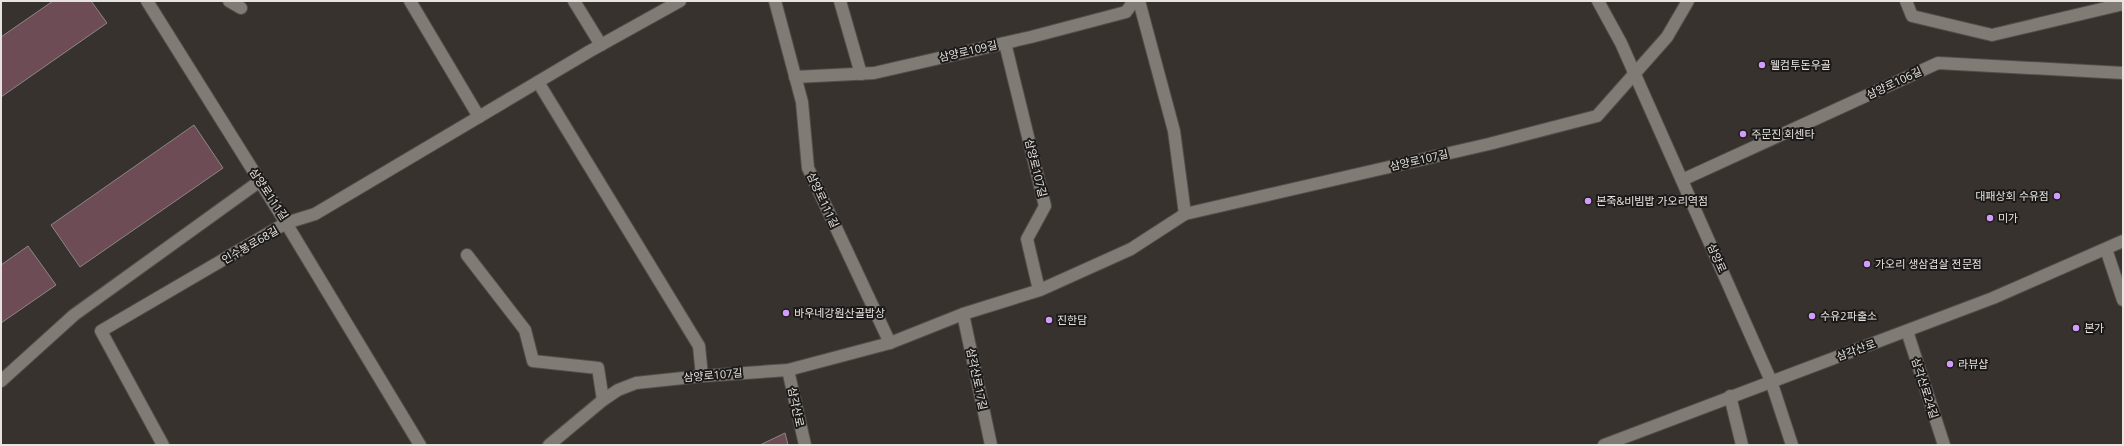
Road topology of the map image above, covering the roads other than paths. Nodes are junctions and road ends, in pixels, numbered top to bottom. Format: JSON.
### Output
{"nodes":[{"id":1,"x":147,"y":1,"type":"edge"},
{"id":2,"x":229,"y":1,"type":"edge"},
{"id":3,"x":410,"y":1,"type":"edge"},
{"id":4,"x":574,"y":1,"type":"edge"},
{"id":5,"x":680,"y":1,"type":"edge"},
{"id":6,"x":775,"y":1,"type":"edge"},
{"id":7,"x":840,"y":1,"type":"edge"},
{"id":8,"x":1134,"y":1,"type":"edge"},
{"id":9,"x":1139,"y":1,"type":"edge"},
{"id":10,"x":1598,"y":1,"type":"edge"},
{"id":11,"x":1688,"y":1,"type":"edge"},
{"id":12,"x":1906,"y":1,"type":"edge"},
{"id":13,"x":2123,"y":4,"type":"edge"},
{"id":14,"x":241,"y":8,"type":"dead end"},
{"id":15,"x":1006,"y":43,"type":"junction"},
{"id":16,"x":601,"y":45,"type":"junction"},
{"id":17,"x":2123,"y":72,"type":"edge"},
{"id":18,"x":861,"y":74,"type":"junction"},
{"id":19,"x":1635,"y":74,"type":"junction"},
{"id":20,"x":795,"y":77,"type":"junction"},
{"id":21,"x":538,"y":82,"type":"junction"},
{"id":22,"x":479,"y":117,"type":"junction"},
{"id":23,"x":1682,"y":180,"type":"junction"},
{"id":24,"x":260,"y":181,"type":"junction"},
{"id":25,"x":1185,"y":214,"type":"junction"},
{"id":26,"x":286,"y":223,"type":"junction"},
{"id":27,"x":2123,"y":241,"type":"edge"},
{"id":28,"x":2106,"y":249,"type":"junction"},
{"id":29,"x":467,"y":255,"type":"dead end"},
{"id":30,"x":1039,"y":290,"type":"junction"},
{"id":31,"x":2123,"y":300,"type":"edge"},
{"id":32,"x":963,"y":314,"type":"junction"},
{"id":33,"x":1907,"y":331,"type":"junction"},
{"id":34,"x":890,"y":343,"type":"junction"},
{"id":35,"x":788,"y":370,"type":"junction"},
{"id":36,"x":702,"y":376,"type":"junction"},
{"id":37,"x":1,"y":381,"type":"edge"},
{"id":38,"x":1771,"y":381,"type":"junction"},
{"id":39,"x":1730,"y":396,"type":"junction"},
{"id":40,"x":603,"y":400,"type":"junction"},
{"id":41,"x":163,"y":445,"type":"edge"},
{"id":42,"x":420,"y":445,"type":"edge"},
{"id":43,"x":549,"y":445,"type":"edge"},
{"id":44,"x":805,"y":445,"type":"edge"},
{"id":45,"x":990,"y":445,"type":"edge"},
{"id":46,"x":1604,"y":445,"type":"edge"},
{"id":47,"x":1742,"y":445,"type":"edge"},
{"id":48,"x":1792,"y":445,"type":"edge"},
{"id":49,"x":1944,"y":445,"type":"edge"}],
"edges":[{"from":1,"to":24,"type":"street","name":"삼양로111길"},
{"from":2,"to":14,"type":"street"},
{"from":3,"to":22,"type":"street"},
{"from":4,"to":16,"type":"street"},
{"from":5,"to":16,"type":"street","name":"삼양로111길"},
{"from":6,"to":20,"type":"street","name":"삼양로111길"},
{"from":7,"to":18,"type":"street"},
{"from":8,"to":15,"type":"street","name":"삼양로109길"},
{"from":9,"to":25,"type":"street"},
{"from":10,"to":19,"type":"street","name":"삼양로"},
{"from":11,"to":19,"type":"street"},
{"from":12,"to":13,"type":"street"},
{"from":15,"to":18,"type":"street","name":"삼양로109길"},
{"from":15,"to":30,"type":"street","name":"삼양로107길"},
{"from":16,"to":21,"type":"street","name":"삼양로111길"},
{"from":17,"to":23,"type":"street","name":"삼양로106길"},
{"from":18,"to":20,"type":"street","name":"삼양로109길"},
{"from":19,"to":23,"type":"street","name":"삼양로"},
{"from":19,"to":25,"type":"street","name":"삼양로107길"},
{"from":20,"to":34,"type":"street","name":"삼양로111길"},
{"from":21,"to":22,"type":"street","name":"삼양로111길"},
{"from":21,"to":36,"type":"street"},
{"from":22,"to":26,"type":"street","name":"삼양로111길"},
{"from":23,"to":38,"type":"street","name":"삼양로"},
{"from":24,"to":26,"type":"street","name":"삼양로111길"},
{"from":24,"to":37,"type":"street"},
{"from":25,"to":30,"type":"street","name":"삼양로107길"},
{"from":26,"to":41,"type":"street","name":"인수봉로68길"},
{"from":26,"to":42,"type":"street","name":"인수봉로68길"},
{"from":27,"to":28,"type":"street","name":"삼각산로"},
{"from":28,"to":31,"type":"street"},
{"from":28,"to":33,"type":"street","name":"삼각산로"},
{"from":29,"to":40,"type":"street"},
{"from":30,"to":32,"type":"street","name":"삼양로107길"},
{"from":32,"to":34,"type":"street","name":"삼양로107길"},
{"from":32,"to":45,"type":"street","name":"삼각산로17길"},
{"from":33,"to":38,"type":"street","name":"삼각산로"},
{"from":33,"to":49,"type":"street","name":"삼각산로24길"},
{"from":34,"to":35,"type":"street","name":"삼양로107길"},
{"from":35,"to":36,"type":"street","name":"삼양로107길"},
{"from":35,"to":44,"type":"street","name":"삼각산로"},
{"from":36,"to":40,"type":"street","name":"삼양로107길"},
{"from":38,"to":39,"type":"street","name":"삼각산로"},
{"from":38,"to":48,"type":"street","name":"삼양로"},
{"from":39,"to":46,"type":"street","name":"삼각산로"},
{"from":39,"to":47,"type":"street"},
{"from":40,"to":43,"type":"street"}]}
